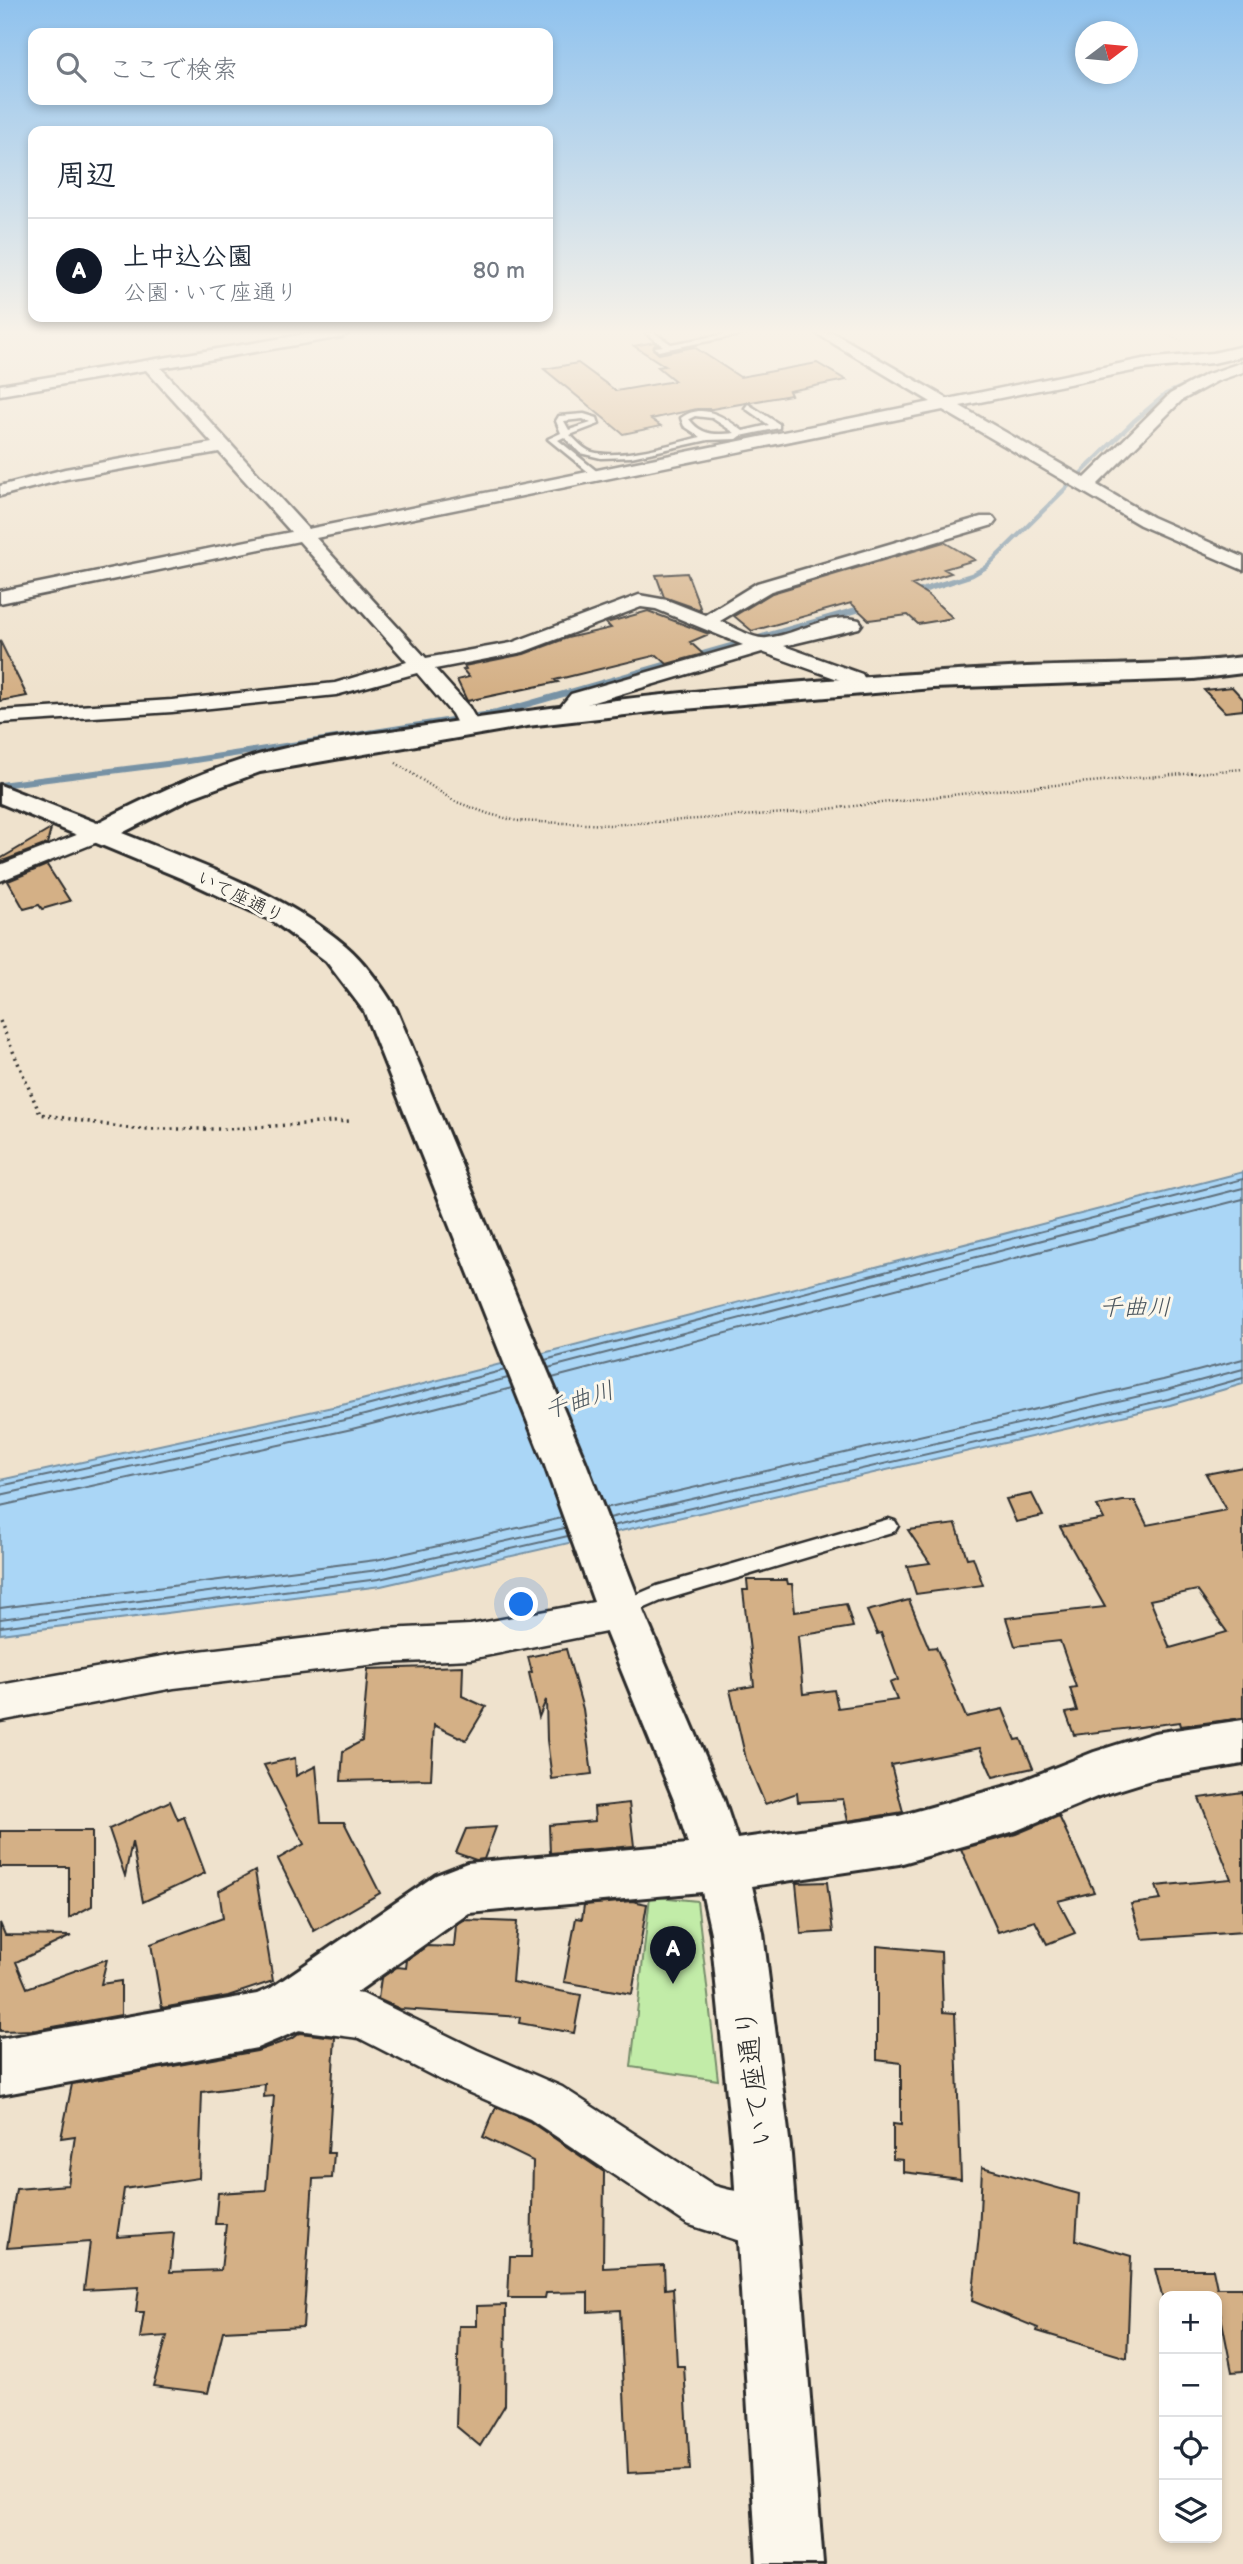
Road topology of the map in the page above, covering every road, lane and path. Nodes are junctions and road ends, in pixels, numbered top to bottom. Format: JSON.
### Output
{"nodes":[{"id":1,"x":187,"y":453,"type":"edge"},
{"id":2,"x":231,"y":453,"type":"edge"},
{"id":3,"x":569,"y":453,"type":"edge"},
{"id":4,"x":586,"y":453,"type":"edge"},
{"id":5,"x":633,"y":453,"type":"edge"},
{"id":6,"x":684,"y":453,"type":"edge"},
{"id":7,"x":1029,"y":453,"type":"edge"},
{"id":8,"x":1113,"y":453,"type":"edge"},
{"id":9,"x":596,"y":475,"type":"junction"},
{"id":10,"x":1080,"y":482,"type":"junction"},
{"id":11,"x":0,"y":491,"type":"edge"},
{"id":12,"x":987,"y":521,"type":"dead end"},
{"id":13,"x":304,"y":535,"type":"junction"},
{"id":14,"x":1243,"y":564,"type":"edge"},
{"id":15,"x":0,"y":597,"type":"edge"},
{"id":16,"x":709,"y":623,"type":"junction"},
{"id":17,"x":852,"y":624,"type":"dead end"},
{"id":18,"x":756,"y":643,"type":"junction"},
{"id":19,"x":1243,"y":665,"type":"edge"},
{"id":20,"x":421,"y":666,"type":"junction"},
{"id":21,"x":858,"y":686,"type":"junction"},
{"id":22,"x":575,"y":712,"type":"junction"},
{"id":23,"x":0,"y":717,"type":"edge"},
{"id":24,"x":466,"y":720,"type":"junction"},
{"id":25,"x":375,"y":743,"type":"junction"},
{"id":26,"x":1243,"y":769,"type":"edge"},
{"id":27,"x":0,"y":793,"type":"edge"},
{"id":28,"x":97,"y":834,"type":"junction"},
{"id":29,"x":0,"y":874,"type":"edge"},
{"id":30,"x":0,"y":1020,"type":"edge"},
{"id":31,"x":349,"y":1121,"type":"dead end"},
{"id":32,"x":889,"y":1526,"type":"dead end"},
{"id":33,"x":617,"y":1603,"type":"junction"},
{"id":34,"x":0,"y":1703,"type":"edge"},
{"id":35,"x":1243,"y":1742,"type":"edge"},
{"id":36,"x":722,"y":1866,"type":"junction"},
{"id":37,"x":290,"y":2007,"type":"junction"},
{"id":38,"x":0,"y":2067,"type":"edge"},
{"id":39,"x":768,"y":2220,"type":"junction"},
{"id":40,"x":790,"y":2564,"type":"edge"}],
"edges":[{"from":1,"to":11,"type":"street"},
{"from":2,"to":13,"type":"street"},
{"from":3,"to":9,"type":"lane"},
{"from":4,"to":5,"type":"lane"},
{"from":6,"to":9,"type":"street"},
{"from":7,"to":10,"type":"street"},
{"from":8,"to":10,"type":"street"},
{"from":9,"to":13,"type":"street"},
{"from":10,"to":14,"type":"street"},
{"from":12,"to":16,"type":"street"},
{"from":13,"to":15,"type":"street"},
{"from":13,"to":20,"type":"street"},
{"from":16,"to":18,"type":"street"},
{"from":16,"to":20,"type":"street"},
{"from":17,"to":18,"type":"street"},
{"from":18,"to":21,"type":"street"},
{"from":18,"to":22,"type":"street"},
{"from":19,"to":21,"type":"street"},
{"from":20,"to":23,"type":"street"},
{"from":20,"to":24,"type":"street"},
{"from":21,"to":22,"type":"street"},
{"from":22,"to":24,"type":"street"},
{"from":24,"to":25,"type":"street"},
{"from":25,"to":26,"type":"path"},
{"from":25,"to":28,"type":"street"},
{"from":27,"to":28,"type":"street","name":"いて座通り"},
{"from":28,"to":29,"type":"street"},
{"from":28,"to":33,"type":"street","name":"いて座通り"},
{"from":30,"to":31,"type":"path"},
{"from":32,"to":33,"type":"lane"},
{"from":33,"to":34,"type":"street"},
{"from":33,"to":36,"type":"street","name":"いて座通り"},
{"from":35,"to":36,"type":"street"},
{"from":36,"to":37,"type":"street"},
{"from":36,"to":39,"type":"street","name":"いて座通り"},
{"from":37,"to":38,"type":"street"},
{"from":37,"to":39,"type":"street"},
{"from":39,"to":40,"type":"street","name":"いて座通り"}]}
